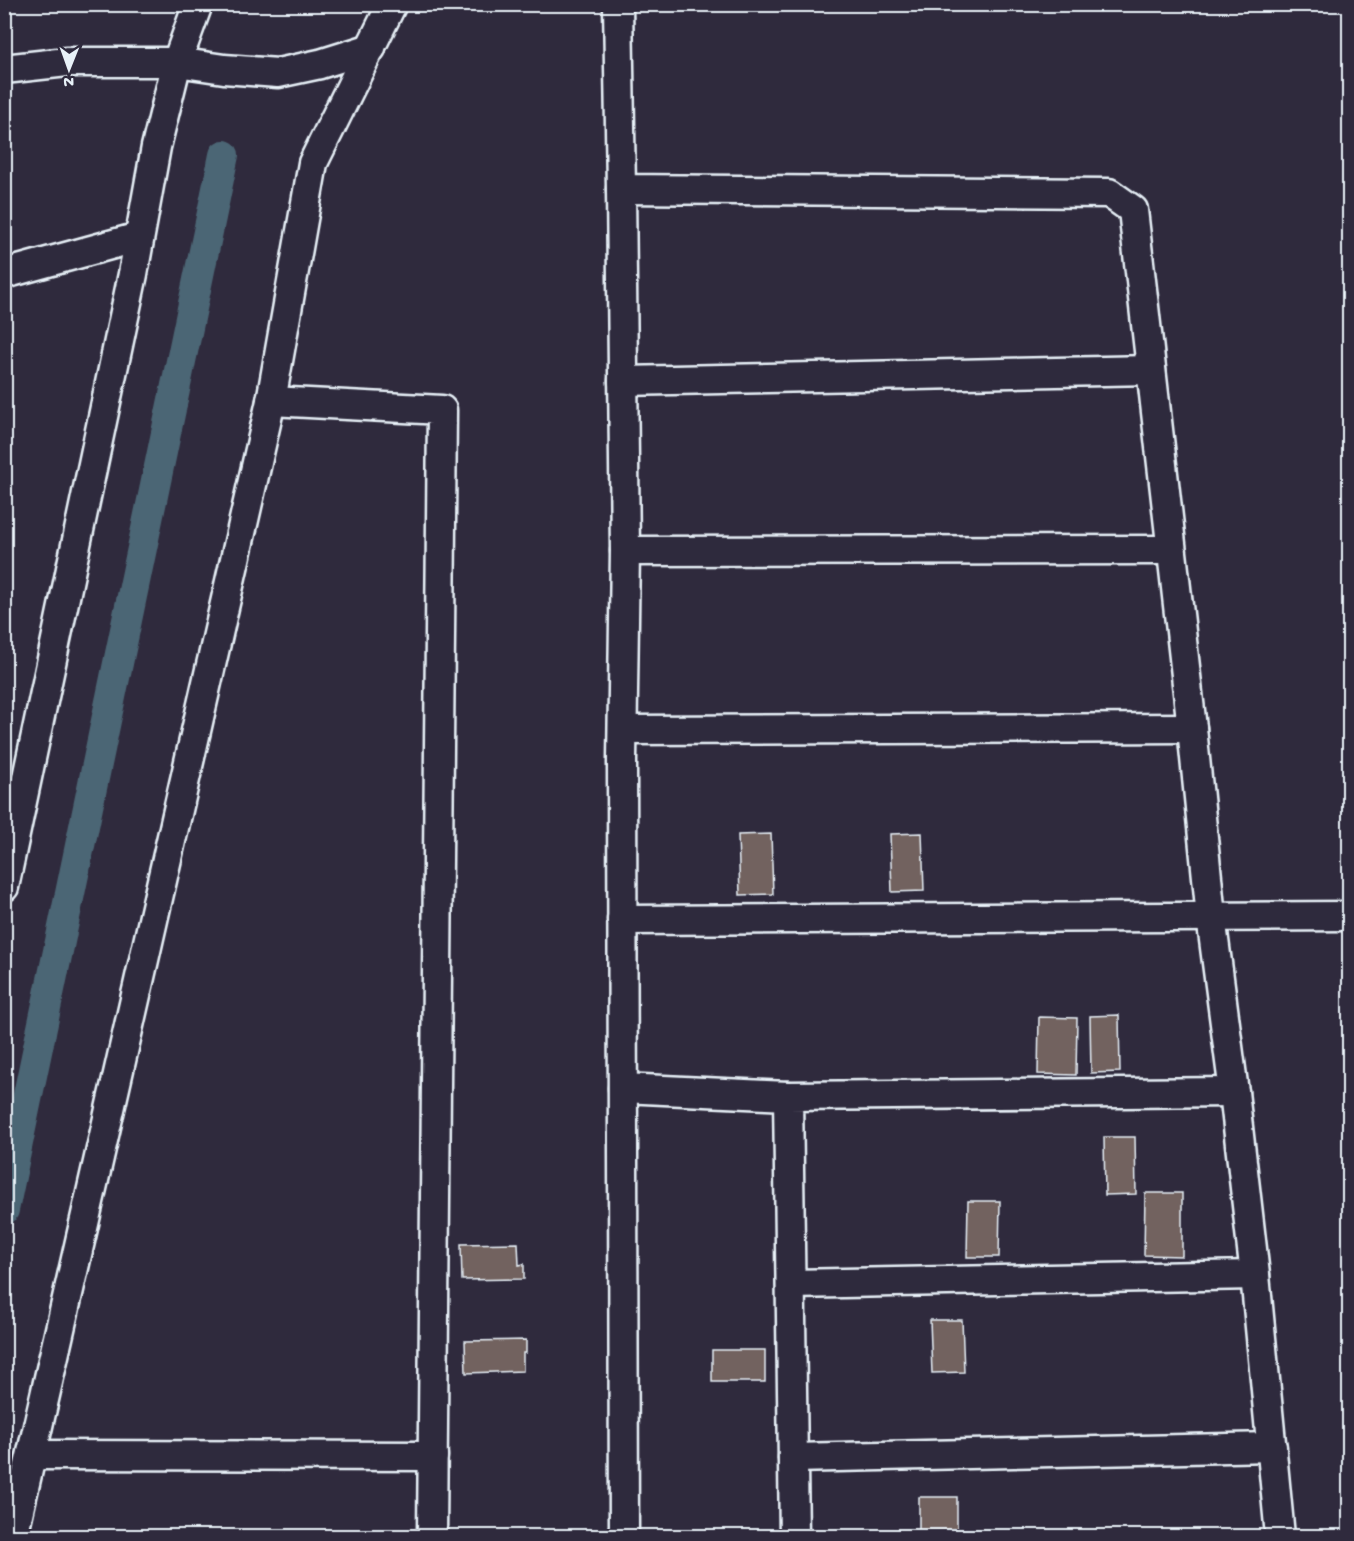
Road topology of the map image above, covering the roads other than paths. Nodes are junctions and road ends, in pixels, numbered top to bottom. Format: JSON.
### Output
{"nodes":[{"id":1,"x":198,"y":4,"type":"edge"},
{"id":2,"x":392,"y":4,"type":"edge"},
{"id":3,"x":618,"y":4,"type":"edge"},
{"id":4,"x":371,"y":48,"type":"junction"},
{"id":5,"x":177,"y":62,"type":"junction"},
{"id":6,"x":4,"y":69,"type":"edge"},
{"id":7,"x":621,"y":189,"type":"junction"},
{"id":8,"x":140,"y":237,"type":"junction"},
{"id":9,"x":4,"y":274,"type":"edge"},
{"id":10,"x":1151,"y":370,"type":"junction"},
{"id":11,"x":623,"y":381,"type":"junction"},
{"id":12,"x":271,"y":401,"type":"junction"},
{"id":13,"x":625,"y":550,"type":"junction"},
{"id":14,"x":1171,"y":550,"type":"junction"},
{"id":15,"x":1192,"y":728,"type":"junction"},
{"id":16,"x":622,"y":729,"type":"junction"},
{"id":17,"x":4,"y":887,"type":"edge"},
{"id":18,"x":1350,"y":916,"type":"edge"},
{"id":19,"x":1211,"y":917,"type":"junction"},
{"id":20,"x":622,"y":920,"type":"junction"},
{"id":21,"x":623,"y":1088,"type":"junction"},
{"id":22,"x":1234,"y":1092,"type":"junction"},
{"id":23,"x":788,"y":1096,"type":"junction"},
{"id":24,"x":1254,"y":1275,"type":"junction"},
{"id":25,"x":790,"y":1284,"type":"junction"},
{"id":26,"x":1272,"y":1447,"type":"junction"},
{"id":27,"x":32,"y":1455,"type":"junction"},
{"id":28,"x":433,"y":1456,"type":"junction"},
{"id":29,"x":793,"y":1458,"type":"junction"},
{"id":30,"x":14,"y":1536,"type":"edge"},
{"id":31,"x":432,"y":1536,"type":"edge"},
{"id":32,"x":624,"y":1536,"type":"edge"},
{"id":33,"x":794,"y":1536,"type":"edge"},
{"id":34,"x":1280,"y":1536,"type":"edge"}],
"edges":[{"from":1,"to":5,"type":"street"},
{"from":2,"to":4,"type":"street"},
{"from":3,"to":7,"type":"street"},
{"from":4,"to":5,"type":"street"},
{"from":4,"to":12,"type":"street"},
{"from":5,"to":6,"type":"street"},
{"from":5,"to":8,"type":"street"},
{"from":7,"to":10,"type":"street"},
{"from":7,"to":11,"type":"street"},
{"from":8,"to":9,"type":"street"},
{"from":8,"to":17,"type":"street"},
{"from":10,"to":11,"type":"street"},
{"from":10,"to":14,"type":"street"},
{"from":11,"to":13,"type":"street"},
{"from":12,"to":27,"type":"street"},
{"from":12,"to":28,"type":"street"},
{"from":13,"to":14,"type":"street"},
{"from":13,"to":16,"type":"street"},
{"from":14,"to":15,"type":"street"},
{"from":15,"to":16,"type":"street"},
{"from":15,"to":19,"type":"street"},
{"from":16,"to":20,"type":"street"},
{"from":18,"to":19,"type":"street"},
{"from":19,"to":20,"type":"street"},
{"from":19,"to":22,"type":"street"},
{"from":20,"to":21,"type":"street"},
{"from":21,"to":23,"type":"street"},
{"from":21,"to":32,"type":"street"},
{"from":22,"to":23,"type":"street"},
{"from":22,"to":24,"type":"street"},
{"from":23,"to":25,"type":"street"},
{"from":24,"to":25,"type":"street"},
{"from":24,"to":26,"type":"street"},
{"from":25,"to":29,"type":"street"},
{"from":26,"to":29,"type":"street"},
{"from":26,"to":34,"type":"street"},
{"from":27,"to":28,"type":"street"},
{"from":27,"to":30,"type":"street"},
{"from":28,"to":31,"type":"street"},
{"from":29,"to":33,"type":"street"}]}
